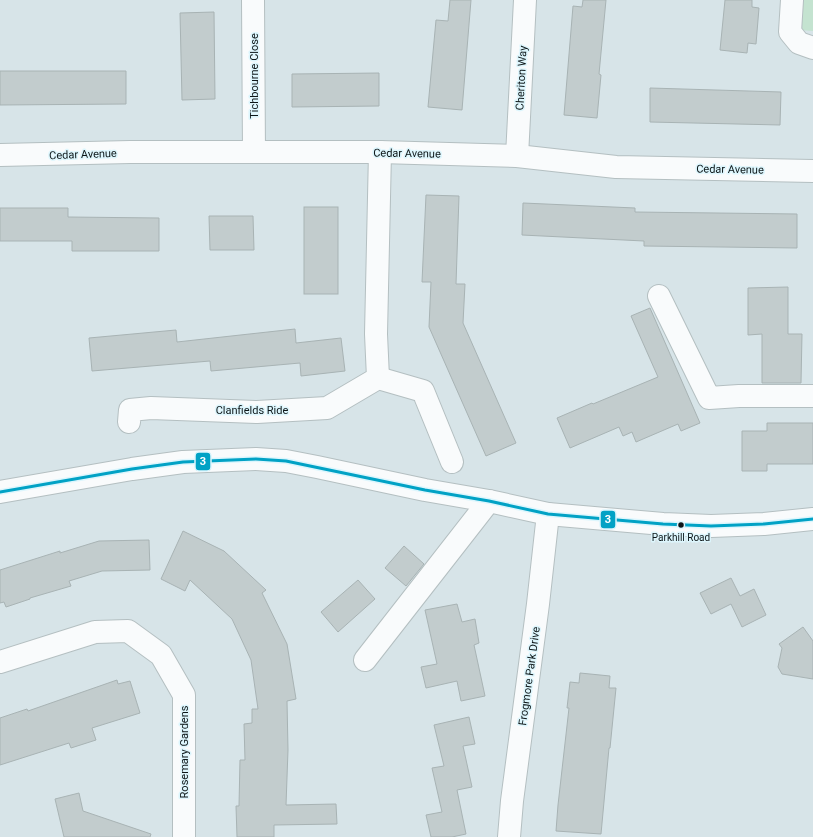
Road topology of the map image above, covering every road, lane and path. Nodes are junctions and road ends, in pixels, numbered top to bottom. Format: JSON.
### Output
{"nodes":[{"id":1,"x":253,"y":0,"type":"edge"},
{"id":2,"x":525,"y":0,"type":"edge"},
{"id":3,"x":792,"y":0,"type":"edge"},
{"id":4,"x":813,"y":48,"type":"edge"},
{"id":5,"x":254,"y":152,"type":"junction"},
{"id":6,"x":380,"y":152,"type":"junction"},
{"id":7,"x":0,"y":156,"type":"edge"},
{"id":8,"x":517,"y":156,"type":"junction"},
{"id":9,"x":813,"y":171,"type":"edge"},
{"id":10,"x":659,"y":296,"type":"dead end"},
{"id":11,"x":378,"y":378,"type":"junction"},
{"id":12,"x":813,"y":396,"type":"edge"},
{"id":13,"x":129,"y":422,"type":"dead end"},
{"id":14,"x":452,"y":462,"type":"dead end"},
{"id":15,"x":0,"y":492,"type":"edge"},
{"id":16,"x":489,"y":501,"type":"junction"},
{"id":17,"x":548,"y":514,"type":"junction"},
{"id":18,"x":813,"y":518,"type":"edge"},
{"id":19,"x":365,"y":660,"type":"dead end"},
{"id":20,"x":0,"y":662,"type":"edge"},
{"id":21,"x":184,"y":837,"type":"edge"},
{"id":22,"x":509,"y":837,"type":"edge"}],
"edges":[{"from":1,"to":5,"type":"street","name":"Tichbourne Close"},
{"from":2,"to":8,"type":"street","name":"Cheriton Way"},
{"from":3,"to":4,"type":"street"},
{"from":5,"to":6,"type":"street","name":"Cedar Avenue"},
{"from":5,"to":7,"type":"street","name":"Cedar Avenue"},
{"from":6,"to":8,"type":"street","name":"Cedar Avenue"},
{"from":6,"to":11,"type":"street"},
{"from":8,"to":9,"type":"street","name":"Cedar Avenue"},
{"from":10,"to":12,"type":"street"},
{"from":11,"to":13,"type":"street","name":"Clanfields Ride"},
{"from":11,"to":14,"type":"street"},
{"from":15,"to":16,"type":"street"},
{"from":16,"to":17,"type":"street"},
{"from":16,"to":19,"type":"street"},
{"from":17,"to":18,"type":"street"},
{"from":17,"to":22,"type":"street","name":"Frogmore Park Drive"},
{"from":20,"to":21,"type":"street","name":"Rosemary Gardens"}]}
